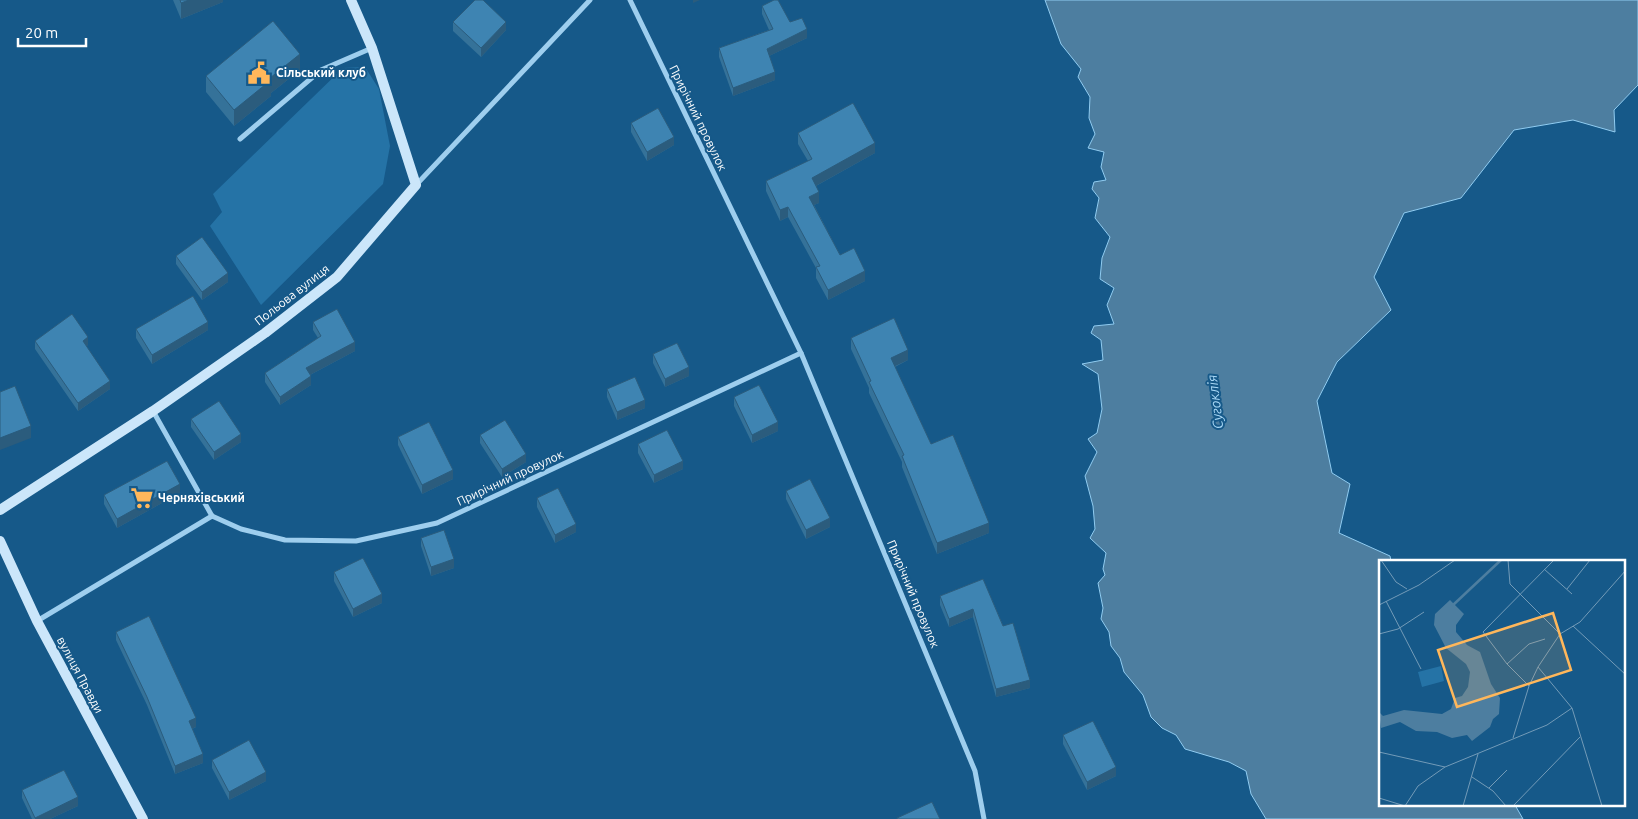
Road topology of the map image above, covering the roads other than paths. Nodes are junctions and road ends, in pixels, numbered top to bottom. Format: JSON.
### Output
{"nodes":[{"id":1,"x":351,"y":0,"type":"edge"},
{"id":2,"x":590,"y":0,"type":"edge"},
{"id":3,"x":630,"y":0,"type":"edge"},
{"id":4,"x":372,"y":48,"type":"junction"},
{"id":5,"x":240,"y":139,"type":"dead end"},
{"id":6,"x":416,"y":185,"type":"junction"},
{"id":7,"x":801,"y":352,"type":"junction"},
{"id":8,"x":152,"y":411,"type":"junction"},
{"id":9,"x":0,"y":510,"type":"edge"},
{"id":10,"x":212,"y":516,"type":"junction"},
{"id":11,"x":0,"y":541,"type":"edge"},
{"id":12,"x":37,"y":621,"type":"junction"},
{"id":13,"x":142,"y":819,"type":"edge"},
{"id":14,"x":984,"y":819,"type":"edge"}],
"edges":[{"from":1,"to":4,"type":"street"},
{"from":2,"to":6,"type":"street"},
{"from":3,"to":7,"type":"street","name":"Прирічний провулок"},
{"from":4,"to":5,"type":"street"},
{"from":4,"to":6,"type":"street"},
{"from":6,"to":8,"type":"street","name":"Польова вулиця"},
{"from":7,"to":10,"type":"street","name":"Прирічний провулок"},
{"from":7,"to":14,"type":"street","name":"Прирічний провулок"},
{"from":8,"to":9,"type":"street","name":"Польова вулиця"},
{"from":8,"to":10,"type":"street"},
{"from":10,"to":12,"type":"street"},
{"from":11,"to":12,"type":"street","name":"вулиця Правди"},
{"from":12,"to":13,"type":"street","name":"вулиця Правди"}]}
